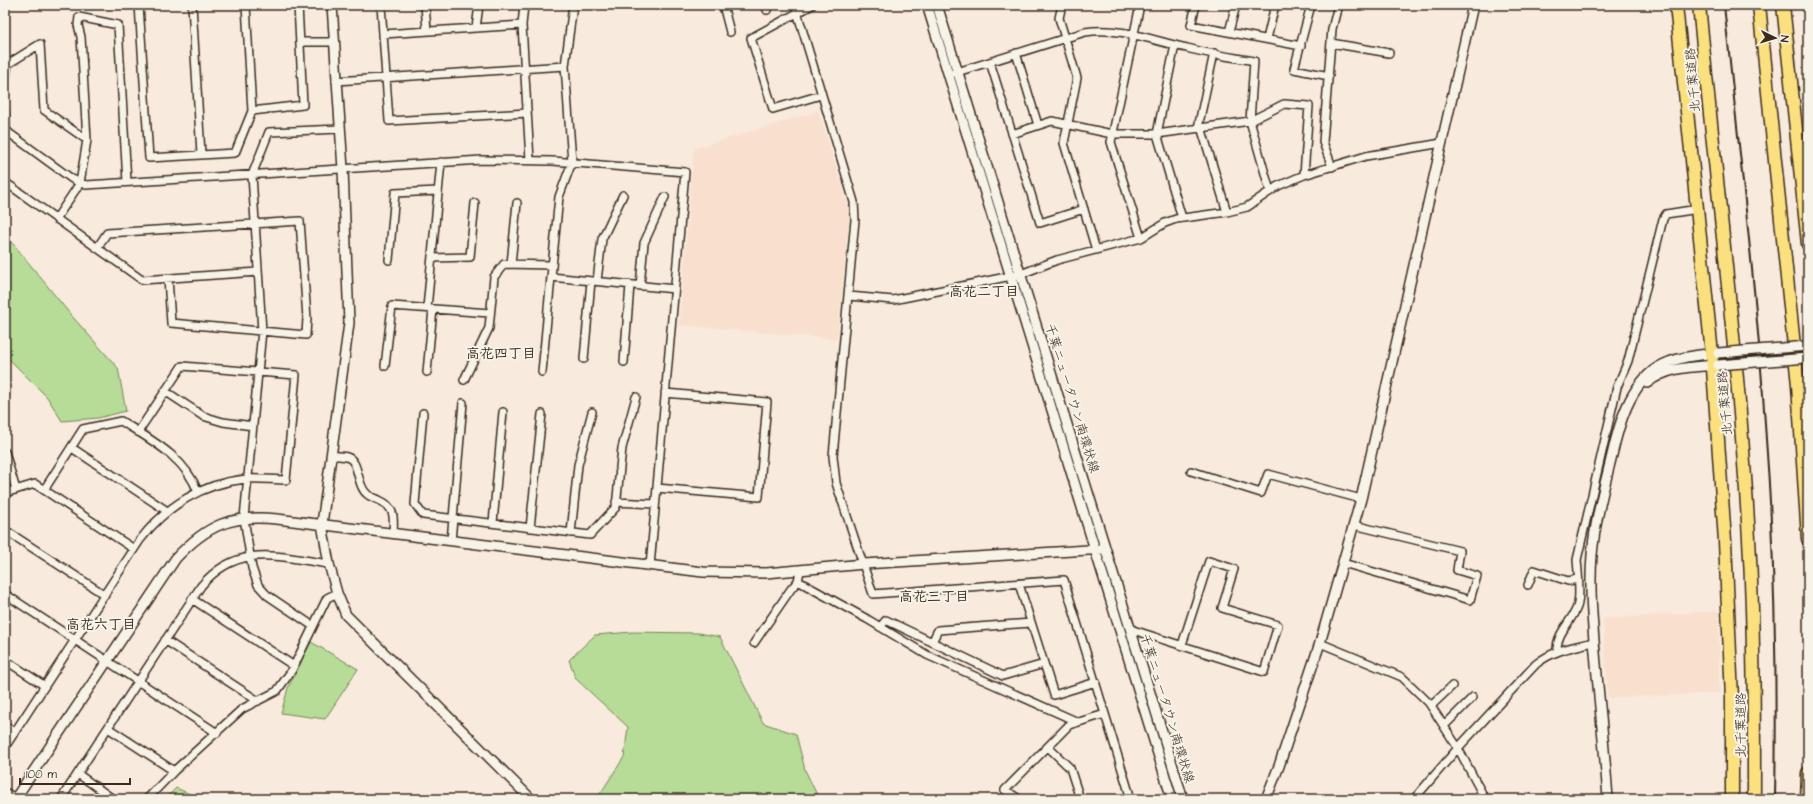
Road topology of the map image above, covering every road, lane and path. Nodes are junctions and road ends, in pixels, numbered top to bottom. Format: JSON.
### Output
{"nodes":[{"id":1,"x":139,"y":5,"type":"edge"},
{"id":2,"x":192,"y":5,"type":"edge"},
{"id":3,"x":246,"y":5,"type":"edge"},
{"id":4,"x":298,"y":5,"type":"edge"},
{"id":5,"x":332,"y":5,"type":"edge"},
{"id":6,"x":381,"y":5,"type":"edge"},
{"id":7,"x":425,"y":5,"type":"edge"},
{"id":8,"x":479,"y":5,"type":"edge"},
{"id":9,"x":524,"y":5,"type":"edge"},
{"id":10,"x":573,"y":5,"type":"edge"},
{"id":11,"x":724,"y":5,"type":"edge"},
{"id":12,"x":795,"y":5,"type":"edge"},
{"id":13,"x":812,"y":5,"type":"edge"},
{"id":14,"x":927,"y":5,"type":"edge"},
{"id":15,"x":937,"y":5,"type":"edge"},
{"id":16,"x":1062,"y":5,"type":"edge"},
{"id":17,"x":1140,"y":5,"type":"edge"},
{"id":18,"x":1196,"y":5,"type":"edge"},
{"id":19,"x":1236,"y":5,"type":"edge"},
{"id":20,"x":1275,"y":5,"type":"edge"},
{"id":21,"x":1311,"y":5,"type":"edge"},
{"id":22,"x":1338,"y":5,"type":"edge"},
{"id":23,"x":1474,"y":5,"type":"edge"},
{"id":24,"x":1676,"y":5,"type":"edge"},
{"id":25,"x":1699,"y":5,"type":"edge"},
{"id":26,"x":1759,"y":5,"type":"edge"},
{"id":27,"x":1783,"y":5,"type":"edge"},
{"id":28,"x":798,"y":13,"type":"junction"},
{"id":29,"x":522,"y":25,"type":"junction"},
{"id":30,"x":476,"y":28,"type":"junction"},
{"id":31,"x":427,"y":31,"type":"junction"},
{"id":32,"x":730,"y":32,"type":"dead end"},
{"id":33,"x":1229,"y":32,"type":"junction"},
{"id":34,"x":383,"y":34,"type":"junction"},
{"id":35,"x":1133,"y":35,"type":"junction"},
{"id":36,"x":1065,"y":38,"type":"junction"},
{"id":37,"x":1267,"y":39,"type":"junction"},
{"id":38,"x":300,"y":42,"type":"junction"},
{"id":39,"x":334,"y":42,"type":"junction"},
{"id":40,"x":1331,"y":43,"type":"junction"},
{"id":41,"x":1175,"y":45,"type":"junction"},
{"id":42,"x":1301,"y":46,"type":"junction"},
{"id":43,"x":1016,"y":53,"type":"junction"},
{"id":44,"x":1214,"y":53,"type":"junction"},
{"id":45,"x":1389,"y":53,"type":"dead end"},
{"id":46,"x":990,"y":62,"type":"junction"},
{"id":47,"x":565,"y":66,"type":"junction"},
{"id":48,"x":524,"y":69,"type":"junction"},
{"id":49,"x":953,"y":73,"type":"junction"},
{"id":50,"x":1329,"y":76,"type":"junction"},
{"id":51,"x":386,"y":78,"type":"junction"},
{"id":52,"x":5,"y":81,"type":"edge"},
{"id":53,"x":336,"y":81,"type":"junction"},
{"id":54,"x":821,"y":95,"type":"junction"},
{"id":55,"x":252,"y":111,"type":"junction"},
{"id":56,"x":5,"y":112,"type":"edge"},
{"id":57,"x":527,"y":113,"type":"junction"},
{"id":58,"x":1250,"y":121,"type":"junction"},
{"id":59,"x":1068,"y":124,"type":"junction"},
{"id":60,"x":1038,"y":125,"type":"junction"},
{"id":61,"x":1200,"y":128,"type":"junction"},
{"id":62,"x":6,"y":129,"type":"edge"},
{"id":63,"x":340,"y":129,"type":"junction"},
{"id":64,"x":1012,"y":134,"type":"junction"},
{"id":65,"x":1112,"y":134,"type":"junction"},
{"id":66,"x":1156,"y":134,"type":"junction"},
{"id":67,"x":86,"y":140,"type":"junction"},
{"id":68,"x":1442,"y":143,"type":"junction"},
{"id":69,"x":201,"y":154,"type":"junction"},
{"id":70,"x":530,"y":160,"type":"junction"},
{"id":71,"x":441,"y":162,"type":"junction"},
{"id":72,"x":572,"y":162,"type":"junction"},
{"id":73,"x":1332,"y":166,"type":"junction"},
{"id":74,"x":343,"y":169,"type":"junction"},
{"id":75,"x":252,"y":174,"type":"junction"},
{"id":76,"x":1304,"y":175,"type":"junction"},
{"id":77,"x":5,"y":182,"type":"edge"},
{"id":78,"x":127,"y":182,"type":"junction"},
{"id":79,"x":80,"y":183,"type":"junction"},
{"id":80,"x":438,"y":191,"type":"junction"},
{"id":81,"x":1270,"y":191,"type":"junction"},
{"id":82,"x":623,"y":195,"type":"dead end"},
{"id":83,"x":666,"y":197,"type":"dead end"},
{"id":84,"x":517,"y":203,"type":"dead end"},
{"id":85,"x":475,"y":204,"type":"dead end"},
{"id":86,"x":1806,"y":208,"type":"edge"},
{"id":87,"x":1084,"y":209,"type":"junction"},
{"id":88,"x":1698,"y":209,"type":"junction"},
{"id":89,"x":1227,"y":212,"type":"junction"},
{"id":90,"x":1182,"y":218,"type":"junction"},
{"id":91,"x":56,"y":220,"type":"junction"},
{"id":92,"x":256,"y":224,"type":"junction"},
{"id":93,"x":1141,"y":238,"type":"junction"},
{"id":94,"x":1808,"y":244,"type":"edge"},
{"id":95,"x":96,"y":248,"type":"junction"},
{"id":96,"x":1096,"y":250,"type":"junction"},
{"id":97,"x":432,"y":258,"type":"junction"},
{"id":98,"x":389,"y":260,"type":"dead end"},
{"id":99,"x":511,"y":264,"type":"junction"},
{"id":100,"x":552,"y":265,"type":"junction"},
{"id":101,"x":258,"y":272,"type":"junction"},
{"id":102,"x":1021,"y":274,"type":"junction"},
{"id":103,"x":551,"y":277,"type":"junction"},
{"id":104,"x":1011,"y":277,"type":"junction"},
{"id":105,"x":168,"y":278,"type":"junction"},
{"id":106,"x":594,"y":281,"type":"junction"},
{"id":107,"x":630,"y":285,"type":"junction"},
{"id":108,"x":640,"y":286,"type":"junction"},
{"id":109,"x":675,"y":289,"type":"junction"},
{"id":110,"x":848,"y":296,"type":"junction"},
{"id":111,"x":430,"y":308,"type":"junction"},
{"id":112,"x":490,"y":312,"type":"junction"},
{"id":113,"x":262,"y":331,"type":"junction"},
{"id":114,"x":1808,"y":346,"type":"edge"},
{"id":115,"x":1808,"y":358,"type":"edge"},
{"id":116,"x":584,"y":359,"type":"dead end"},
{"id":117,"x":1715,"y":359,"type":"junction"},
{"id":118,"x":624,"y":362,"type":"dead end"},
{"id":119,"x":385,"y":366,"type":"dead end"},
{"id":120,"x":258,"y":372,"type":"junction"},
{"id":121,"x":426,"y":372,"type":"dead end"},
{"id":122,"x":542,"y":372,"type":"dead end"},
{"id":123,"x":464,"y":380,"type":"dead end"},
{"id":124,"x":165,"y":391,"type":"junction"},
{"id":125,"x":665,"y":393,"type":"junction"},
{"id":126,"x":636,"y":397,"type":"dead end"},
{"id":127,"x":463,"y":404,"type":"dead end"},
{"id":128,"x":503,"y":412,"type":"dead end"},
{"id":129,"x":592,"y":412,"type":"dead end"},
{"id":130,"x":423,"y":413,"type":"dead end"},
{"id":131,"x":542,"y":414,"type":"dead end"},
{"id":132,"x":253,"y":426,"type":"junction"},
{"id":133,"x":138,"y":432,"type":"junction"},
{"id":134,"x":72,"y":448,"type":"junction"},
{"id":135,"x":5,"y":452,"type":"edge"},
{"id":136,"x":331,"y":455,"type":"junction"},
{"id":137,"x":1191,"y":471,"type":"dead end"},
{"id":138,"x":248,"y":479,"type":"junction"},
{"id":139,"x":657,"y":488,"type":"junction"},
{"id":140,"x":16,"y":490,"type":"junction"},
{"id":141,"x":44,"y":490,"type":"junction"},
{"id":142,"x":198,"y":492,"type":"junction"},
{"id":143,"x":5,"y":493,"type":"edge"},
{"id":144,"x":1361,"y":499,"type":"junction"},
{"id":145,"x":616,"y":502,"type":"junction"},
{"id":146,"x":655,"y":504,"type":"junction"},
{"id":147,"x":167,"y":511,"type":"junction"},
{"id":148,"x":244,"y":518,"type":"junction"},
{"id":149,"x":453,"y":518,"type":"junction"},
{"id":150,"x":493,"y":523,"type":"junction"},
{"id":151,"x":322,"y":524,"type":"junction"},
{"id":152,"x":1354,"y":525,"type":"junction"},
{"id":153,"x":530,"y":528,"type":"junction"},
{"id":154,"x":5,"y":530,"type":"edge"},
{"id":155,"x":393,"y":533,"type":"junction"},
{"id":156,"x":571,"y":533,"type":"junction"},
{"id":157,"x":1808,"y":539,"type":"edge"},
{"id":158,"x":451,"y":541,"type":"junction"},
{"id":159,"x":134,"y":549,"type":"junction"},
{"id":160,"x":1105,"y":549,"type":"junction"},
{"id":161,"x":1095,"y":550,"type":"junction"},
{"id":162,"x":250,"y":556,"type":"junction"},
{"id":163,"x":1344,"y":563,"type":"junction"},
{"id":164,"x":329,"y":564,"type":"junction"},
{"id":165,"x":864,"y":564,"type":"junction"},
{"id":166,"x":650,"y":566,"type":"junction"},
{"id":167,"x":800,"y":570,"type":"junction"},
{"id":168,"x":1578,"y":578,"type":"junction"},
{"id":169,"x":798,"y":581,"type":"junction"},
{"id":170,"x":1019,"y":584,"type":"junction"},
{"id":171,"x":1528,"y":585,"type":"dead end"},
{"id":172,"x":337,"y":593,"type":"junction"},
{"id":173,"x":5,"y":594,"type":"edge"},
{"id":174,"x":105,"y":595,"type":"junction"},
{"id":175,"x":192,"y":599,"type":"junction"},
{"id":176,"x":1031,"y":623,"type":"junction"},
{"id":177,"x":313,"y":626,"type":"junction"},
{"id":178,"x":880,"y":627,"type":"junction"},
{"id":179,"x":1130,"y":629,"type":"junction"},
{"id":180,"x":75,"y":640,"type":"junction"},
{"id":181,"x":165,"y":640,"type":"junction"},
{"id":182,"x":932,"y":642,"type":"junction"},
{"id":183,"x":1594,"y":642,"type":"junction"},
{"id":184,"x":754,"y":643,"type":"dead end"},
{"id":185,"x":1320,"y":643,"type":"junction"},
{"id":186,"x":1182,"y":645,"type":"junction"},
{"id":187,"x":1557,"y":651,"type":"junction"},
{"id":188,"x":5,"y":660,"type":"edge"},
{"id":189,"x":106,"y":661,"type":"junction"},
{"id":190,"x":1044,"y":664,"type":"junction"},
{"id":191,"x":294,"y":666,"type":"junction"},
{"id":192,"x":138,"y":682,"type":"junction"},
{"id":193,"x":1096,"y":682,"type":"junction"},
{"id":194,"x":45,"y":686,"type":"junction"},
{"id":195,"x":1452,"y":686,"type":"dead end"},
{"id":196,"x":1473,"y":697,"type":"dead end"},
{"id":197,"x":258,"y":701,"type":"junction"},
{"id":198,"x":1431,"y":706,"type":"junction"},
{"id":199,"x":1105,"y":714,"type":"junction"},
{"id":200,"x":1078,"y":722,"type":"junction"},
{"id":201,"x":5,"y":726,"type":"edge"},
{"id":202,"x":1444,"y":726,"type":"junction"},
{"id":203,"x":108,"y":728,"type":"junction"},
{"id":204,"x":15,"y":732,"type":"junction"},
{"id":205,"x":217,"y":733,"type":"junction"},
{"id":206,"x":5,"y":747,"type":"edge"},
{"id":207,"x":1048,"y":747,"type":"junction"},
{"id":208,"x":1458,"y":748,"type":"junction"},
{"id":209,"x":174,"y":771,"type":"junction"},
{"id":210,"x":1808,"y":773,"type":"edge"},
{"id":211,"x":78,"y":774,"type":"junction"},
{"id":212,"x":5,"y":792,"type":"edge"},
{"id":213,"x":16,"y":799,"type":"edge"},
{"id":214,"x":61,"y":799,"type":"edge"},
{"id":215,"x":113,"y":799,"type":"edge"},
{"id":216,"x":147,"y":799,"type":"edge"},
{"id":217,"x":531,"y":799,"type":"edge"},
{"id":218,"x":1019,"y":799,"type":"edge"},
{"id":219,"x":1080,"y":799,"type":"edge"},
{"id":220,"x":1131,"y":799,"type":"edge"},
{"id":221,"x":1172,"y":799,"type":"edge"},
{"id":222,"x":1183,"y":799,"type":"edge"},
{"id":223,"x":1266,"y":799,"type":"edge"},
{"id":224,"x":1414,"y":799,"type":"edge"},
{"id":225,"x":1485,"y":799,"type":"edge"},
{"id":226,"x":1608,"y":799,"type":"edge"},
{"id":227,"x":1732,"y":799,"type":"edge"},
{"id":228,"x":1754,"y":799,"type":"edge"},
{"id":229,"x":1807,"y":799,"type":"edge"}],
"edges":[{"from":1,"to":69,"type":"street"},
{"from":2,"to":69,"type":"street"},
{"from":3,"to":55,"type":"street"},
{"from":4,"to":38,"type":"street"},
{"from":5,"to":39,"type":"street"},
{"from":6,"to":34,"type":"street"},
{"from":7,"to":31,"type":"street"},
{"from":8,"to":30,"type":"street"},
{"from":9,"to":29,"type":"street"},
{"from":10,"to":47,"type":"street"},
{"from":11,"to":32,"type":"street"},
{"from":12,"to":28,"type":"street"},
{"from":13,"to":28,"type":"street"},
{"from":14,"to":49,"type":"street","name":"千葉ニュータウン南環状線"},
{"from":15,"to":49,"type":"street","name":"千葉ニュータウン南環状線"},
{"from":16,"to":36,"type":"street"},
{"from":17,"to":35,"type":"street"},
{"from":18,"to":33,"type":"street"},
{"from":19,"to":33,"type":"street"},
{"from":20,"to":37,"type":"street"},
{"from":21,"to":42,"type":"street"},
{"from":22,"to":40,"type":"street"},
{"from":23,"to":68,"type":"street"},
{"from":24,"to":88,"type":"highway","name":"北千葉道路"},
{"from":25,"to":228,"type":"highway","name":"北千葉道路"},
{"from":26,"to":157,"type":"highway"},
{"from":27,"to":86,"type":"highway"},
{"from":28,"to":54,"type":"street"},
{"from":28,"to":54,"type":"street"},
{"from":29,"to":30,"type":"street"},
{"from":29,"to":48,"type":"street"},
{"from":30,"to":31,"type":"street"},
{"from":31,"to":34,"type":"street"},
{"from":33,"to":37,"type":"street"},
{"from":34,"to":51,"type":"street"},
{"from":35,"to":36,"type":"street"},
{"from":35,"to":41,"type":"street"},
{"from":35,"to":65,"type":"street"},
{"from":36,"to":43,"type":"street"},
{"from":36,"to":59,"type":"street"},
{"from":37,"to":42,"type":"street"},
{"from":38,"to":39,"type":"street"},
{"from":38,"to":55,"type":"street"},
{"from":39,"to":53,"type":"street"},
{"from":40,"to":45,"type":"street"},
{"from":40,"to":50,"type":"street"},
{"from":41,"to":44,"type":"street"},
{"from":41,"to":66,"type":"street"},
{"from":42,"to":50,"type":"street"},
{"from":43,"to":46,"type":"street"},
{"from":43,"to":60,"type":"street"},
{"from":44,"to":58,"type":"street"},
{"from":44,"to":61,"type":"street"},
{"from":46,"to":49,"type":"street"},
{"from":46,"to":64,"type":"street"},
{"from":47,"to":48,"type":"street"},
{"from":47,"to":72,"type":"street"},
{"from":48,"to":51,"type":"street"},
{"from":48,"to":57,"type":"street"},
{"from":49,"to":102,"type":"street","name":"千葉ニュータウン南環状線"},
{"from":49,"to":104,"type":"street","name":"千葉ニュータウン南環状線"},
{"from":50,"to":73,"type":"street"},
{"from":51,"to":53,"type":"street"},
{"from":51,"to":57,"type":"street"},
{"from":52,"to":67,"type":"street"},
{"from":53,"to":63,"type":"street"},
{"from":54,"to":110,"type":"street"},
{"from":55,"to":69,"type":"street"},
{"from":56,"to":62,"type":"street"},
{"from":57,"to":70,"type":"street"},
{"from":58,"to":61,"type":"street"},
{"from":58,"to":76,"type":"street"},
{"from":58,"to":81,"type":"street"},
{"from":59,"to":60,"type":"street"},
{"from":59,"to":65,"type":"street"},
{"from":59,"to":87,"type":"street"},
{"from":60,"to":64,"type":"street"},
{"from":61,"to":66,"type":"street"},
{"from":61,"to":89,"type":"street"},
{"from":62,"to":79,"type":"street"},
{"from":63,"to":74,"type":"street"},
{"from":63,"to":75,"type":"street"},
{"from":64,"to":87,"type":"street"},
{"from":65,"to":66,"type":"street"},
{"from":65,"to":93,"type":"street"},
{"from":66,"to":90,"type":"street"},
{"from":67,"to":78,"type":"street"},
{"from":67,"to":79,"type":"street"},
{"from":68,"to":73,"type":"street"},
{"from":68,"to":144,"type":"street"},
{"from":70,"to":71,"type":"street"},
{"from":70,"to":72,"type":"street"},
{"from":71,"to":74,"type":"street"},
{"from":71,"to":80,"type":"street"},
{"from":72,"to":100,"type":"street"},
{"from":72,"to":109,"type":"street"},
{"from":73,"to":76,"type":"street"},
{"from":74,"to":75,"type":"street"},
{"from":74,"to":136,"type":"street"},
{"from":75,"to":78,"type":"street"},
{"from":75,"to":92,"type":"street"},
{"from":76,"to":81,"type":"street"},
{"from":77,"to":91,"type":"street"},
{"from":78,"to":79,"type":"street"},
{"from":79,"to":91,"type":"street"},
{"from":80,"to":97,"type":"street"},
{"from":80,"to":98,"type":"street"},
{"from":81,"to":89,"type":"street"},
{"from":82,"to":106,"type":"street"},
{"from":83,"to":108,"type":"street"},
{"from":84,"to":99,"type":"street"},
{"from":85,"to":97,"type":"street"},
{"from":86,"to":94,"type":"highway"},
{"from":87,"to":96,"type":"street"},
{"from":88,"to":117,"type":"highway","name":"北千葉道路"},
{"from":88,"to":168,"type":"street"},
{"from":89,"to":90,"type":"street"},
{"from":90,"to":93,"type":"street"},
{"from":91,"to":95,"type":"street"},
{"from":92,"to":95,"type":"street"},
{"from":92,"to":101,"type":"street"},
{"from":92,"to":113,"type":"street"},
{"from":93,"to":96,"type":"street"},
{"from":95,"to":105,"type":"street"},
{"from":96,"to":102,"type":"street"},
{"from":97,"to":111,"type":"street"},
{"from":99,"to":100,"type":"street"},
{"from":99,"to":112,"type":"street"},
{"from":100,"to":103,"type":"street"},
{"from":101,"to":105,"type":"street"},
{"from":101,"to":113,"type":"street"},
{"from":102,"to":104,"type":"street"},
{"from":102,"to":160,"type":"street","name":"千葉ニュータウン南環状線"},
{"from":103,"to":106,"type":"street"},
{"from":103,"to":122,"type":"street"},
{"from":104,"to":110,"type":"street"},
{"from":104,"to":161,"type":"street","name":"千葉ニュータウン南環状線"},
{"from":105,"to":113,"type":"street"},
{"from":106,"to":107,"type":"street"},
{"from":106,"to":116,"type":"street"},
{"from":107,"to":108,"type":"street"},
{"from":107,"to":118,"type":"street"},
{"from":108,"to":109,"type":"street"},
{"from":109,"to":125,"type":"street"},
{"from":110,"to":165,"type":"street"},
{"from":111,"to":112,"type":"street"},
{"from":111,"to":119,"type":"street"},
{"from":111,"to":121,"type":"street"},
{"from":112,"to":123,"type":"street"},
{"from":113,"to":120,"type":"street"},
{"from":114,"to":117,"type":"street","bridge":true},
{"from":115,"to":117,"type":"street","bridge":true},
{"from":117,"to":183,"type":"street"},
{"from":117,"to":227,"type":"highway","name":"北千葉道路"},
{"from":120,"to":124,"type":"street"},
{"from":120,"to":132,"type":"street"},
{"from":120,"to":138,"type":"street"},
{"from":124,"to":132,"type":"street"},
{"from":124,"to":133,"type":"street"},
{"from":125,"to":139,"type":"street"},
{"from":125,"to":139,"type":"street"},
{"from":126,"to":145,"type":"street"},
{"from":127,"to":149,"type":"street"},
{"from":128,"to":150,"type":"street"},
{"from":129,"to":156,"type":"street"},
{"from":130,"to":149,"type":"street"},
{"from":131,"to":153,"type":"street"},
{"from":132,"to":138,"type":"street"},
{"from":133,"to":134,"type":"street"},
{"from":133,"to":142,"type":"street"},
{"from":134,"to":141,"type":"street"},
{"from":134,"to":147,"type":"street"},
{"from":135,"to":140,"type":"street"},
{"from":136,"to":151,"type":"street"},
{"from":136,"to":155,"type":"street"},
{"from":137,"to":144,"type":"street"},
{"from":138,"to":142,"type":"street"},
{"from":138,"to":148,"type":"street"},
{"from":139,"to":146,"type":"street"},
{"from":140,"to":141,"type":"street"},
{"from":140,"to":143,"type":"street"},
{"from":141,"to":159,"type":"street"},
{"from":142,"to":147,"type":"street"},
{"from":144,"to":152,"type":"street"},
{"from":145,"to":146,"type":"street"},
{"from":145,"to":156,"type":"street"},
{"from":146,"to":166,"type":"street"},
{"from":147,"to":159,"type":"street"},
{"from":148,"to":151,"type":"street"},
{"from":148,"to":162,"type":"street"},
{"from":148,"to":189,"type":"street"},
{"from":149,"to":150,"type":"street"},
{"from":149,"to":158,"type":"street"},
{"from":150,"to":153,"type":"street"},
{"from":151,"to":155,"type":"street"},
{"from":151,"to":164,"type":"street"},
{"from":152,"to":163,"type":"street"},
{"from":152,"to":163,"type":"street"},
{"from":153,"to":156,"type":"street"},
{"from":154,"to":174,"type":"street"},
{"from":155,"to":158,"type":"street"},
{"from":158,"to":166,"type":"street"},
{"from":159,"to":174,"type":"street"},
{"from":160,"to":161,"type":"street"},
{"from":160,"to":179,"type":"street","name":"千葉ニュータウン南環状線"},
{"from":161,"to":165,"type":"street"},
{"from":161,"to":221,"type":"street","name":"千葉ニュータウン南環状線"},
{"from":162,"to":164,"type":"street"},
{"from":162,"to":175,"type":"street"},
{"from":162,"to":177,"type":"street"},
{"from":163,"to":185,"type":"street"},
{"from":164,"to":172,"type":"street"},
{"from":165,"to":167,"type":"street"},
{"from":165,"to":170,"type":"street"},
{"from":166,"to":167,"type":"street"},
{"from":167,"to":169,"type":"street"},
{"from":168,"to":171,"type":"street"},
{"from":168,"to":187,"type":"street"},
{"from":169,"to":178,"type":"street"},
{"from":169,"to":184,"type":"street"},
{"from":170,"to":176,"type":"street"},
{"from":170,"to":193,"type":"street"},
{"from":172,"to":177,"type":"street"},
{"from":172,"to":217,"type":"street"},
{"from":173,"to":180,"type":"street"},
{"from":174,"to":180,"type":"street"},
{"from":175,"to":181,"type":"street"},
{"from":175,"to":191,"type":"street"},
{"from":176,"to":182,"type":"street"},
{"from":176,"to":190,"type":"street"},
{"from":177,"to":191,"type":"street"},
{"from":178,"to":182,"type":"street"},
{"from":178,"to":200,"type":"street"},
{"from":179,"to":186,"type":"street"},
{"from":179,"to":222,"type":"street","name":"千葉ニュータウン南環状線"},
{"from":180,"to":189,"type":"street"},
{"from":180,"to":194,"type":"street"},
{"from":181,"to":192,"type":"street"},
{"from":181,"to":197,"type":"street"},
{"from":182,"to":190,"type":"street"},
{"from":183,"to":187,"type":"street"},
{"from":183,"to":226,"type":"street"},
{"from":185,"to":198,"type":"street"},
{"from":185,"to":223,"type":"street"},
{"from":186,"to":186,"type":"street"},
{"from":187,"to":208,"type":"street"},
{"from":188,"to":194,"type":"street"},
{"from":189,"to":192,"type":"street"},
{"from":189,"to":213,"type":"street"},
{"from":190,"to":193,"type":"street"},
{"from":191,"to":197,"type":"street"},
{"from":192,"to":203,"type":"street"},
{"from":192,"to":205,"type":"street"},
{"from":193,"to":199,"type":"street"},
{"from":194,"to":204,"type":"street"},
{"from":195,"to":198,"type":"street"},
{"from":196,"to":202,"type":"street"},
{"from":197,"to":205,"type":"street"},
{"from":198,"to":202,"type":"street"},
{"from":199,"to":200,"type":"street"},
{"from":199,"to":220,"type":"street"},
{"from":200,"to":207,"type":"street"},
{"from":201,"to":204,"type":"street"},
{"from":202,"to":208,"type":"street"},
{"from":203,"to":209,"type":"street"},
{"from":203,"to":211,"type":"street"},
{"from":204,"to":206,"type":"street"},
{"from":205,"to":209,"type":"street"},
{"from":207,"to":218,"type":"street"},
{"from":207,"to":219,"type":"street"},
{"from":208,"to":224,"type":"street"},
{"from":208,"to":225,"type":"street"},
{"from":209,"to":216,"type":"street"},
{"from":210,"to":229,"type":"highway"},
{"from":211,"to":214,"type":"street"},
{"from":211,"to":215,"type":"street"},
{"from":212,"to":213,"type":"street"}]}
